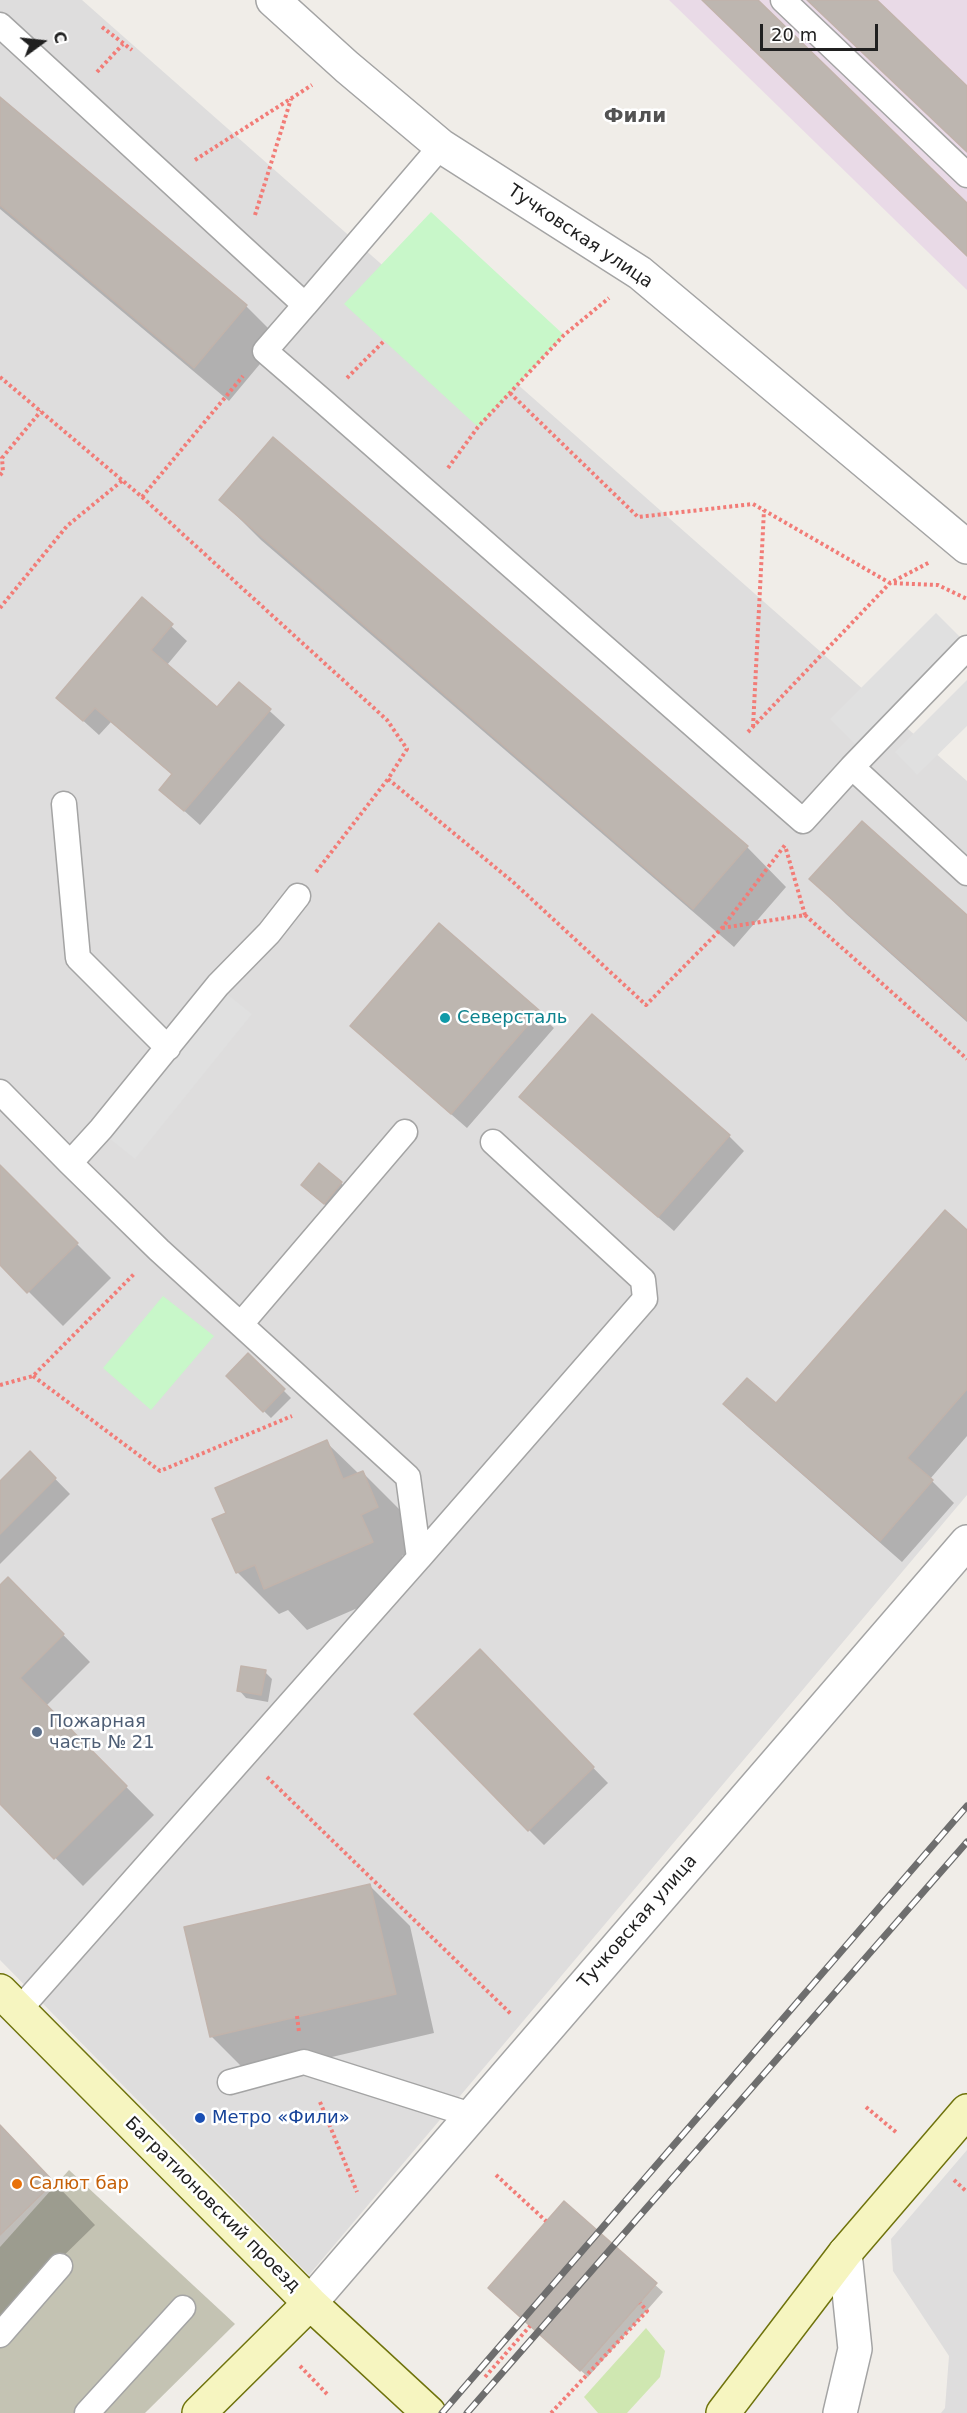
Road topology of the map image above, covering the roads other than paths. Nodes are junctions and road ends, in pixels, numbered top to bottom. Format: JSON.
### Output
{"nodes":[{"id":1,"x":273,"y":0,"type":"edge"},
{"id":2,"x":783,"y":0,"type":"edge"},
{"id":3,"x":0,"y":25,"type":"edge"},
{"id":4,"x":441,"y":146,"type":"junction"},
{"id":5,"x":967,"y":176,"type":"edge"},
{"id":6,"x":305,"y":305,"type":"junction"},
{"id":7,"x":965,"y":546,"type":"edge"},
{"id":8,"x":967,"y":648,"type":"edge"},
{"id":9,"x":852,"y":767,"type":"junction"},
{"id":10,"x":64,"y":804,"type":"dead end"},
{"id":11,"x":967,"y":873,"type":"edge"},
{"id":12,"x":298,"y":896,"type":"road end"},
{"id":13,"x":168,"y":1048,"type":"junction"},
{"id":14,"x":0,"y":1092,"type":"edge"},
{"id":15,"x":405,"y":1132,"type":"dead end"},
{"id":16,"x":493,"y":1142,"type":"dead end"},
{"id":17,"x":70,"y":1163,"type":"junction"},
{"id":18,"x":242,"y":1324,"type":"junction"},
{"id":19,"x":967,"y":1542,"type":"edge"},
{"id":20,"x":419,"y":1558,"type":"junction"},
{"id":21,"x":9,"y":2001,"type":"edge"},
{"id":22,"x":230,"y":2082,"type":"dead end"},
{"id":23,"x":967,"y":2111,"type":"edge"},
{"id":24,"x":471,"y":2115,"type":"junction"},
{"id":25,"x":845,"y":2253,"type":"junction"},
{"id":26,"x":60,"y":2266,"type":"dead end"},
{"id":27,"x":310,"y":2303,"type":"junction"},
{"id":28,"x":183,"y":2308,"type":"dead end"},
{"id":29,"x":0,"y":2335,"type":"edge"},
{"id":30,"x":87,"y":2413,"type":"edge"},
{"id":31,"x":199,"y":2413,"type":"edge"},
{"id":32,"x":429,"y":2413,"type":"edge"},
{"id":33,"x":723,"y":2413,"type":"edge"},
{"id":34,"x":840,"y":2413,"type":"edge"}],
"edges":[{"from":1,"to":4,"type":"street","name":"Тучковская улица"},
{"from":2,"to":5,"type":"lane"},
{"from":3,"to":6,"type":"lane"},
{"from":4,"to":6,"type":"lane"},
{"from":4,"to":7,"type":"street","name":"Тучковская улица"},
{"from":6,"to":9,"type":"lane"},
{"from":8,"to":9,"type":"lane"},
{"from":9,"to":11,"type":"lane"},
{"from":10,"to":13,"type":"lane"},
{"from":12,"to":13,"type":"lane"},
{"from":13,"to":17,"type":"lane"},
{"from":14,"to":17,"type":"lane"},
{"from":15,"to":18,"type":"lane"},
{"from":16,"to":20,"type":"lane"},
{"from":17,"to":18,"type":"lane"},
{"from":18,"to":20,"type":"lane"},
{"from":19,"to":24,"type":"street","name":"Тучковская улица"},
{"from":20,"to":21,"type":"lane"},
{"from":21,"to":27,"type":"street","name":"Багратионовский проезд"},
{"from":22,"to":24,"type":"lane"},
{"from":23,"to":25,"type":"street"},
{"from":24,"to":27,"type":"street","name":"Тучковская улица"},
{"from":25,"to":33,"type":"street"},
{"from":25,"to":34,"type":"street"},
{"from":26,"to":29,"type":"lane"},
{"from":27,"to":31,"type":"street"},
{"from":27,"to":32,"type":"street","name":"Багратионовский проезд"},
{"from":28,"to":30,"type":"lane"}]}
